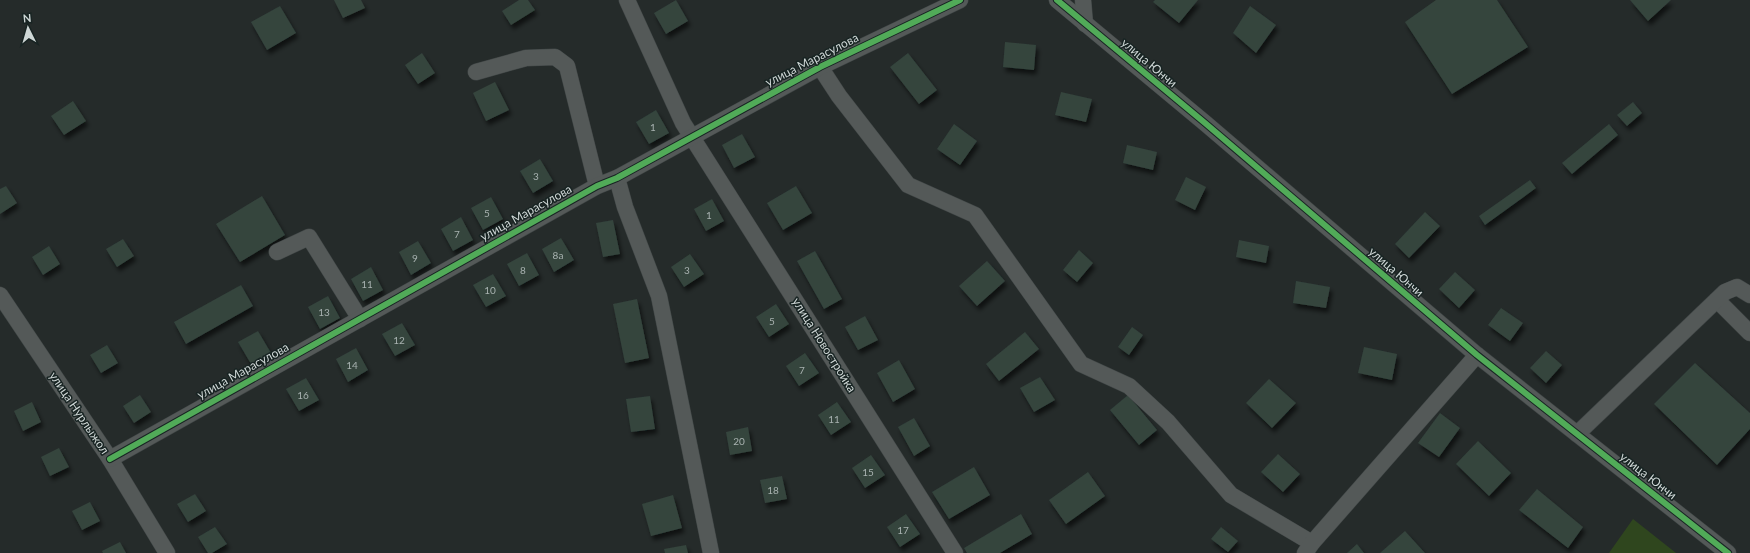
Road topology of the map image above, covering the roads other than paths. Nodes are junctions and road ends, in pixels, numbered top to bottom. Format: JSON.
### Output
{"nodes":[{"id":1,"x":627,"y":0,"type":"edge"},
{"id":2,"x":960,"y":0,"type":"edge"},
{"id":3,"x":1057,"y":0,"type":"edge"},
{"id":4,"x":1084,"y":0,"type":"edge"},
{"id":5,"x":1085,"y":24,"type":"junction"},
{"id":6,"x":820,"y":67,"type":"junction"},
{"id":7,"x":476,"y":72,"type":"dead end"},
{"id":8,"x":692,"y":136,"type":"junction"},
{"id":9,"x":617,"y":178,"type":"junction"},
{"id":10,"x":597,"y":186,"type":"junction"},
{"id":11,"x":277,"y":252,"type":"dead end"},
{"id":12,"x":1750,"y":295,"type":"edge"},
{"id":13,"x":1717,"y":300,"type":"junction"},
{"id":14,"x":2,"y":302,"type":"edge"},
{"id":15,"x":360,"y":319,"type":"junction"},
{"id":16,"x":1750,"y":333,"type":"edge"},
{"id":17,"x":1477,"y":355,"type":"junction"},
{"id":18,"x":1577,"y":434,"type":"junction"},
{"id":19,"x":110,"y":458,"type":"junction"},
{"id":20,"x":1309,"y":548,"type":"edge"},
{"id":21,"x":167,"y":553,"type":"edge"},
{"id":22,"x":711,"y":553,"type":"edge"},
{"id":23,"x":955,"y":553,"type":"edge"},
{"id":24,"x":1728,"y":553,"type":"edge"}],
"edges":[{"from":1,"to":8,"type":"street"},
{"from":2,"to":6,"type":"street","name":"улица Марасулова"},
{"from":3,"to":5,"type":"street","name":"улица Юнчи"},
{"from":4,"to":5,"type":"street"},
{"from":5,"to":17,"type":"street","name":"улица Юнчи"},
{"from":6,"to":8,"type":"street","name":"улица Марасулова"},
{"from":6,"to":20,"type":"street"},
{"from":7,"to":10,"type":"street"},
{"from":8,"to":9,"type":"street","name":"улица Марасулова"},
{"from":8,"to":23,"type":"street","name":"улица Новостройка"},
{"from":9,"to":10,"type":"street","name":"улица Марасулова"},
{"from":9,"to":22,"type":"street"},
{"from":10,"to":15,"type":"street","name":"улица Марасулова"},
{"from":11,"to":15,"type":"street"},
{"from":12,"to":13,"type":"street"},
{"from":13,"to":16,"type":"street"},
{"from":13,"to":18,"type":"street"},
{"from":14,"to":19,"type":"street","name":"улица Нурлыжол"},
{"from":15,"to":19,"type":"street","name":"улица Марасулова"},
{"from":17,"to":18,"type":"street","name":"улица Юнчи"},
{"from":17,"to":20,"type":"street"},
{"from":18,"to":24,"type":"street","name":"улица Юнчи"},
{"from":19,"to":21,"type":"street","name":"улица Нурлыжол"}]}
